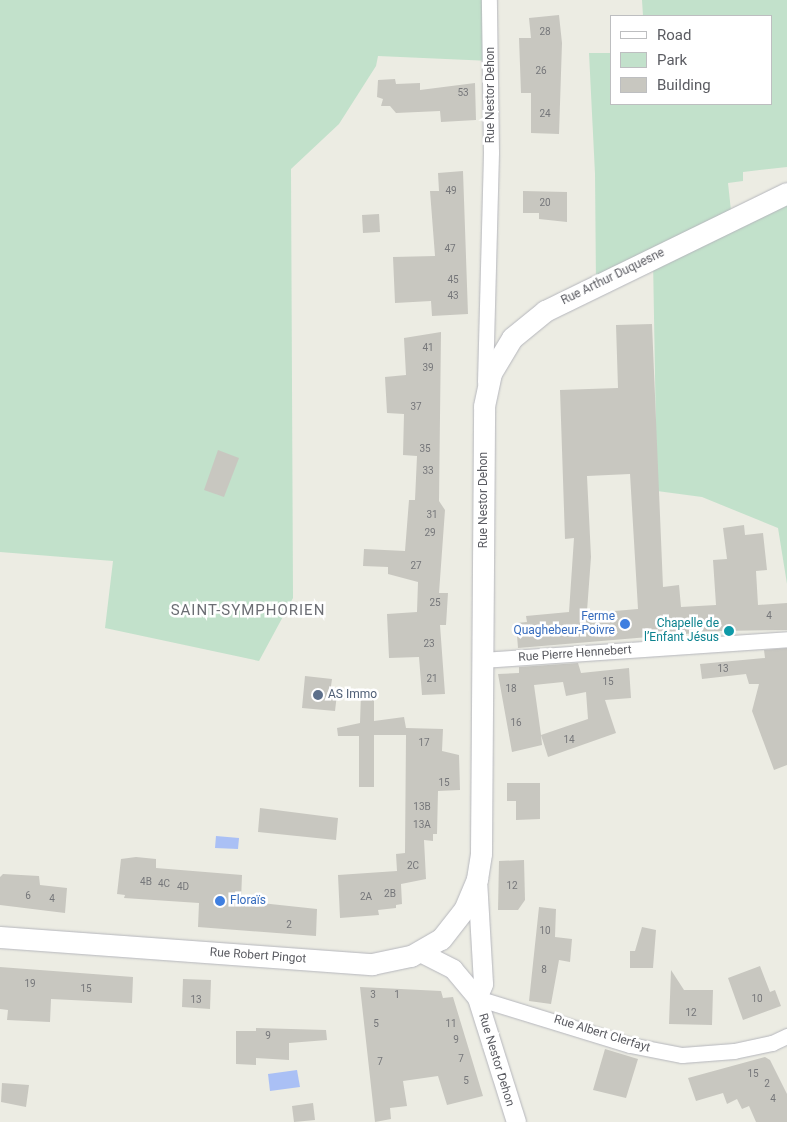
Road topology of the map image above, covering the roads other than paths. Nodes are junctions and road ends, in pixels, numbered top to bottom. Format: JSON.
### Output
{"nodes":[{"id":1,"x":489,"y":0,"type":"edge"},
{"id":2,"x":787,"y":193,"type":"edge"},
{"id":3,"x":484,"y":406,"type":"junction"},
{"id":4,"x":787,"y":639,"type":"edge"},
{"id":5,"x":482,"y":660,"type":"junction"},
{"id":6,"x":477,"y":879,"type":"junction"},
{"id":7,"x":0,"y":937,"type":"edge"},
{"id":8,"x":420,"y":952,"type":"junction"},
{"id":9,"x":477,"y":998,"type":"junction"},
{"id":10,"x":787,"y":1036,"type":"edge"},
{"id":11,"x":516,"y":1122,"type":"edge"}],
"edges":[{"from":1,"to":3,"type":"street","name":"Rue Nestor Dehon"},
{"from":2,"to":3,"type":"main road","name":"Rue Arthur Duquesne"},
{"from":3,"to":5,"type":"main road","name":"Rue Nestor Dehon"},
{"from":4,"to":5,"type":"street","name":"Rue Pierre Hennebert"},
{"from":5,"to":6,"type":"main road","name":"Rue Nestor Dehon"},
{"from":6,"to":8,"type":"main road","name":"Rue Robert Pingot"},
{"from":6,"to":9,"type":"street","name":"Rue Nestor Dehon"},
{"from":7,"to":8,"type":"main road","name":"Rue Robert Pingot"},
{"from":8,"to":9,"type":"street","name":"Rue Nestor Dehon"},
{"from":9,"to":10,"type":"street","name":"Rue Albert Clerfayt"},
{"from":9,"to":11,"type":"street","name":"Rue Nestor Dehon"}]}
